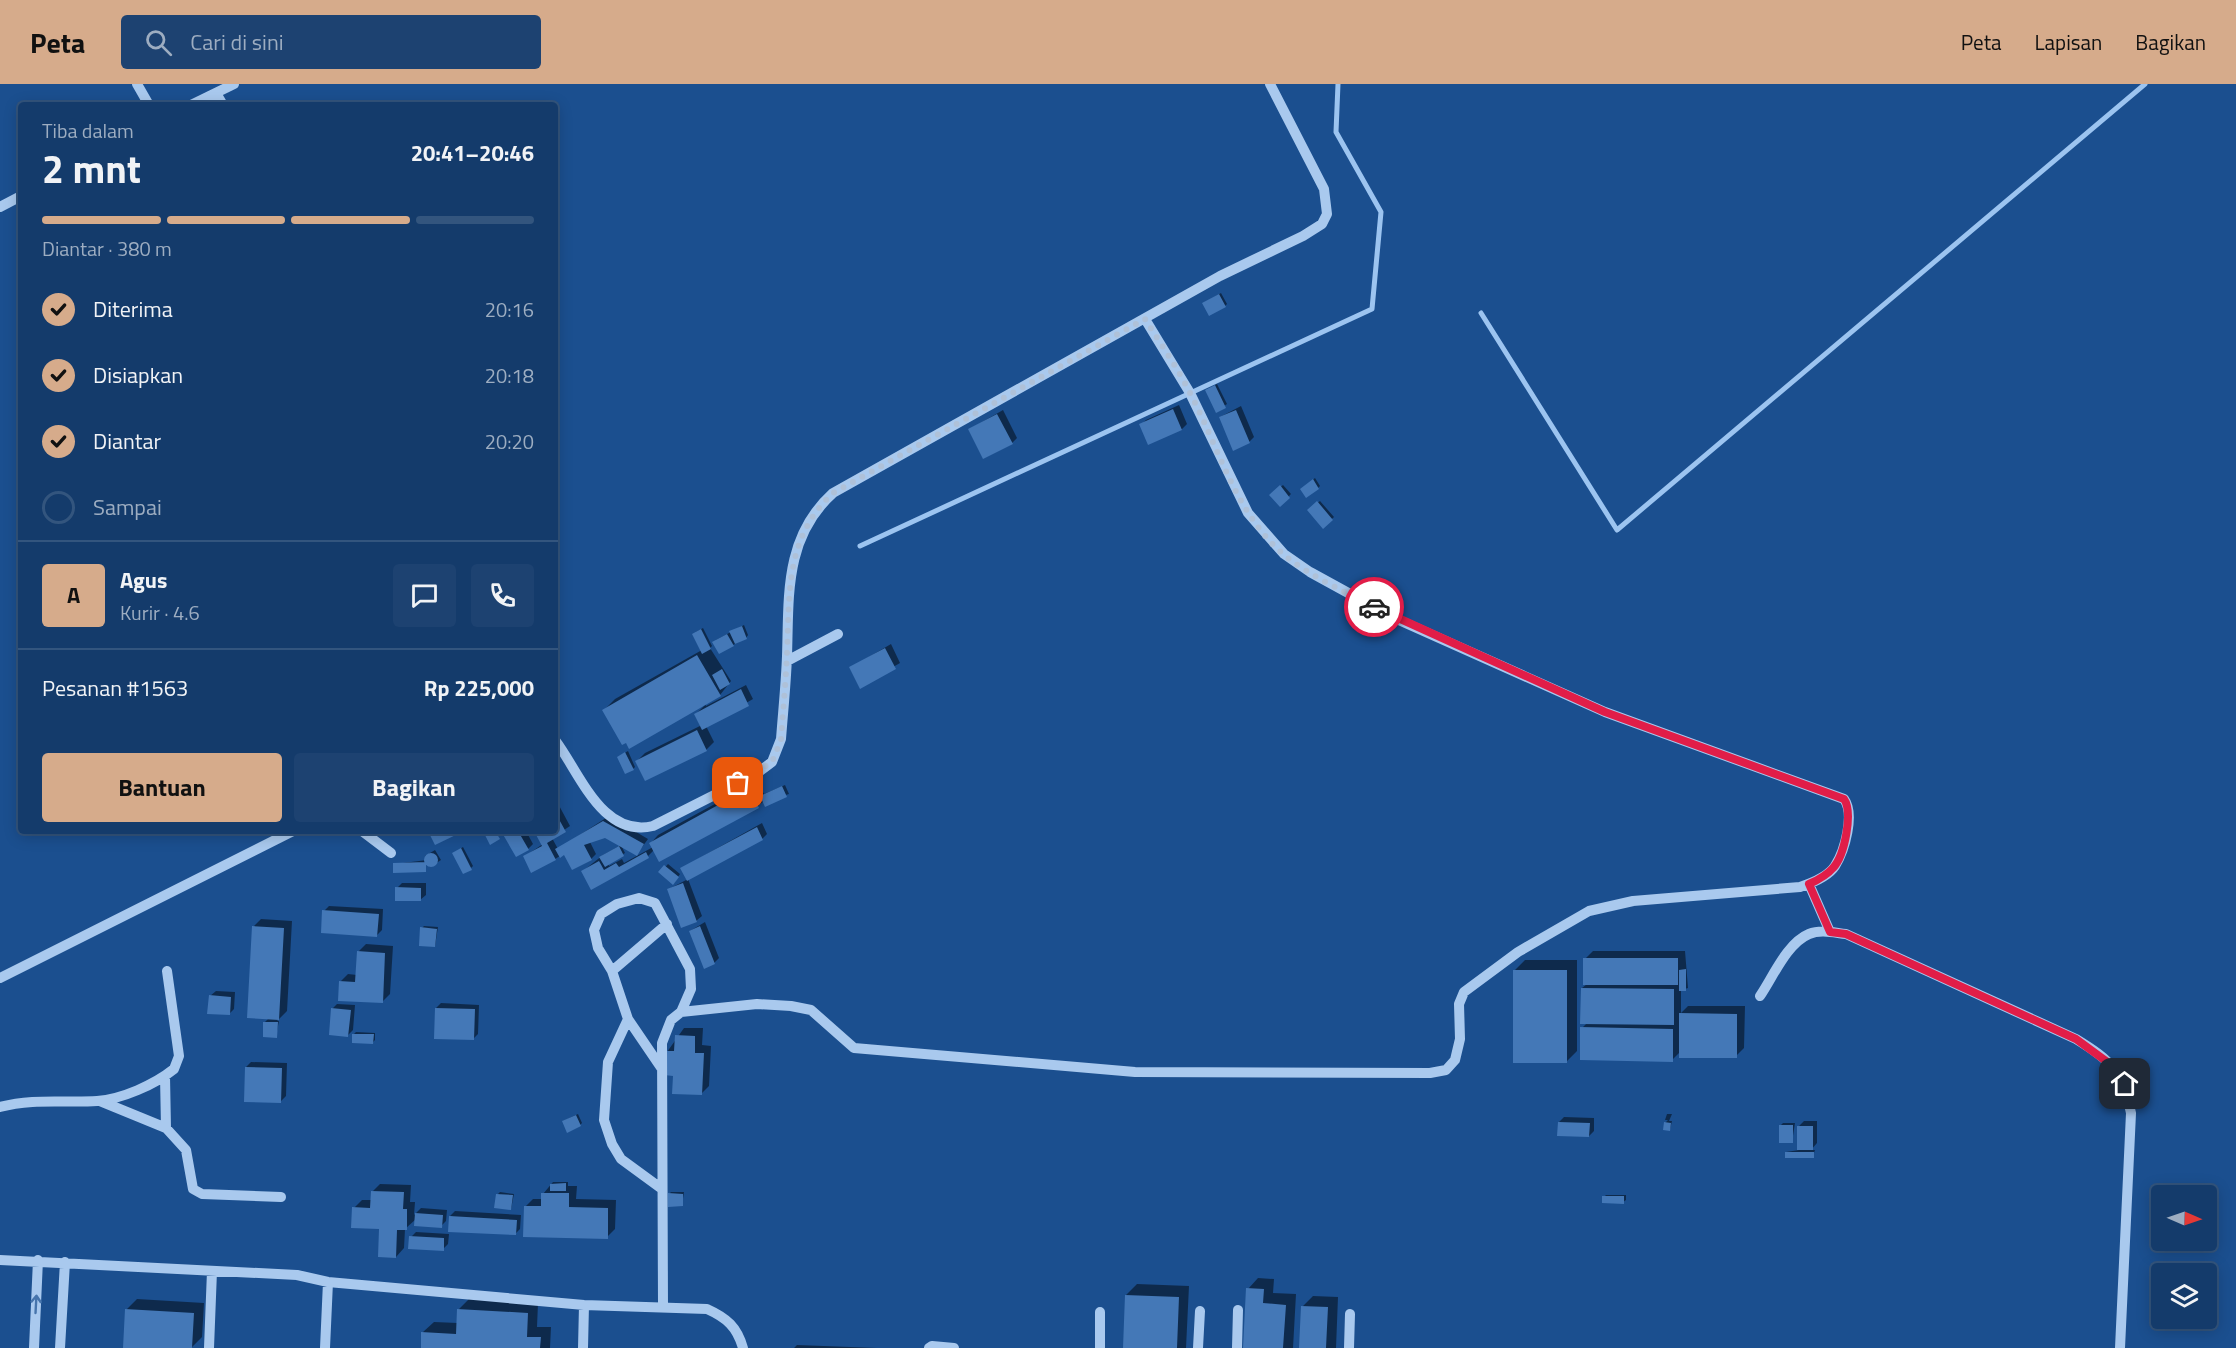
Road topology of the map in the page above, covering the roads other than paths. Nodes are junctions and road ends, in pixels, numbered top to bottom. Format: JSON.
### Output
{"nodes":[{"id":1,"x":137,"y":84,"type":"edge"},
{"id":2,"x":234,"y":84,"type":"edge"},
{"id":3,"x":1270,"y":84,"type":"edge"},
{"id":4,"x":216,"y":93,"type":"junction"},
{"id":5,"x":147,"y":102,"type":"edge"},
{"id":6,"x":197,"y":102,"type":"edge"},
{"id":7,"x":221,"y":102,"type":"edge"},
{"id":8,"x":18,"y":198,"type":"edge"},
{"id":9,"x":0,"y":207,"type":"edge"},
{"id":10,"x":1145,"y":319,"type":"junction"},
{"id":11,"x":838,"y":634,"type":"dead end"},
{"id":12,"x":787,"y":661,"type":"junction"},
{"id":13,"x":558,"y":744,"type":"edge"},
{"id":14,"x":287,"y":834,"type":"edge"},
{"id":15,"x":370,"y":834,"type":"edge"},
{"id":16,"x":391,"y":853,"type":"dead end"},
{"id":17,"x":1809,"y":884,"type":"junction"},
{"id":18,"x":667,"y":924,"type":"junction"},
{"id":19,"x":1830,"y":932,"type":"junction"},
{"id":20,"x":612,"y":970,"type":"junction"},
{"id":21,"x":168,"y":971,"type":"dead end"},
{"id":22,"x":0,"y":978,"type":"edge"},
{"id":23,"x":1760,"y":996,"type":"dead end"},
{"id":24,"x":681,"y":1012,"type":"junction"},
{"id":25,"x":628,"y":1019,"type":"junction"},
{"id":26,"x":662,"y":1069,"type":"junction"},
{"id":27,"x":165,"y":1076,"type":"junction"},
{"id":28,"x":100,"y":1101,"type":"junction"},
{"id":29,"x":0,"y":1107,"type":"edge"},
{"id":30,"x":166,"y":1128,"type":"junction"},
{"id":31,"x":662,"y":1189,"type":"junction"},
{"id":32,"x":281,"y":1197,"type":"dead end"},
{"id":33,"x":0,"y":1260,"type":"edge"},
{"id":34,"x":38,"y":1260,"type":"junction"},
{"id":35,"x":65,"y":1262,"type":"junction"},
{"id":36,"x":212,"y":1270,"type":"junction"},
{"id":37,"x":328,"y":1282,"type":"junction"},
{"id":38,"x":584,"y":1305,"type":"junction"},
{"id":39,"x":663,"y":1307,"type":"junction"},
{"id":40,"x":1238,"y":1310,"type":"dead end"},
{"id":41,"x":1200,"y":1311,"type":"dead end"},
{"id":42,"x":1100,"y":1312,"type":"dead end"},
{"id":43,"x":1350,"y":1314,"type":"dead end"},
{"id":44,"x":34,"y":1348,"type":"edge"},
{"id":45,"x":60,"y":1348,"type":"edge"},
{"id":46,"x":209,"y":1348,"type":"edge"},
{"id":47,"x":325,"y":1348,"type":"edge"},
{"id":48,"x":583,"y":1348,"type":"edge"},
{"id":49,"x":743,"y":1348,"type":"edge"},
{"id":50,"x":929,"y":1348,"type":"edge"},
{"id":51,"x":954,"y":1348,"type":"edge"},
{"id":52,"x":1100,"y":1348,"type":"edge"},
{"id":53,"x":1198,"y":1348,"type":"edge"},
{"id":54,"x":1237,"y":1348,"type":"edge"},
{"id":55,"x":1348,"y":1348,"type":"edge"},
{"id":56,"x":2120,"y":1348,"type":"edge"}],
"edges":[{"from":1,"to":5,"type":"lane"},
{"from":2,"to":4,"type":"lane"},
{"from":3,"to":10,"type":"lane"},
{"from":4,"to":6,"type":"lane"},
{"from":4,"to":7,"type":"lane"},
{"from":8,"to":9,"type":"lane"},
{"from":10,"to":12,"type":"lane"},
{"from":10,"to":17,"type":"lane"},
{"from":11,"to":12,"type":"lane"},
{"from":12,"to":13,"type":"lane"},
{"from":14,"to":22,"type":"lane"},
{"from":15,"to":16,"type":"lane"},
{"from":17,"to":19,"type":"lane"},
{"from":17,"to":24,"type":"lane"},
{"from":18,"to":20,"type":"lane"},
{"from":18,"to":20,"type":"lane"},
{"from":18,"to":24,"type":"lane"},
{"from":19,"to":23,"type":"lane"},
{"from":19,"to":56,"type":"lane"},
{"from":20,"to":25,"type":"lane"},
{"from":21,"to":27,"type":"lane"},
{"from":24,"to":26,"type":"lane"},
{"from":25,"to":26,"type":"lane"},
{"from":25,"to":31,"type":"lane"},
{"from":26,"to":31,"type":"lane"},
{"from":27,"to":28,"type":"lane"},
{"from":27,"to":30,"type":"lane"},
{"from":28,"to":29,"type":"lane"},
{"from":28,"to":30,"type":"lane"},
{"from":30,"to":32,"type":"lane"},
{"from":31,"to":39,"type":"lane"},
{"from":33,"to":34,"type":"lane"},
{"from":34,"to":35,"type":"lane"},
{"from":44,"to":34,"type":"lane","one_way":true},
{"from":35,"to":36,"type":"lane"},
{"from":35,"to":45,"type":"lane"},
{"from":36,"to":37,"type":"lane"},
{"from":36,"to":46,"type":"lane"},
{"from":37,"to":38,"type":"lane"},
{"from":37,"to":47,"type":"lane"},
{"from":38,"to":39,"type":"lane"},
{"from":38,"to":48,"type":"lane"},
{"from":39,"to":49,"type":"lane"},
{"from":40,"to":54,"type":"lane"},
{"from":41,"to":53,"type":"lane"},
{"from":42,"to":52,"type":"lane"},
{"from":43,"to":55,"type":"lane"},
{"from":50,"to":51,"type":"lane"}]}
